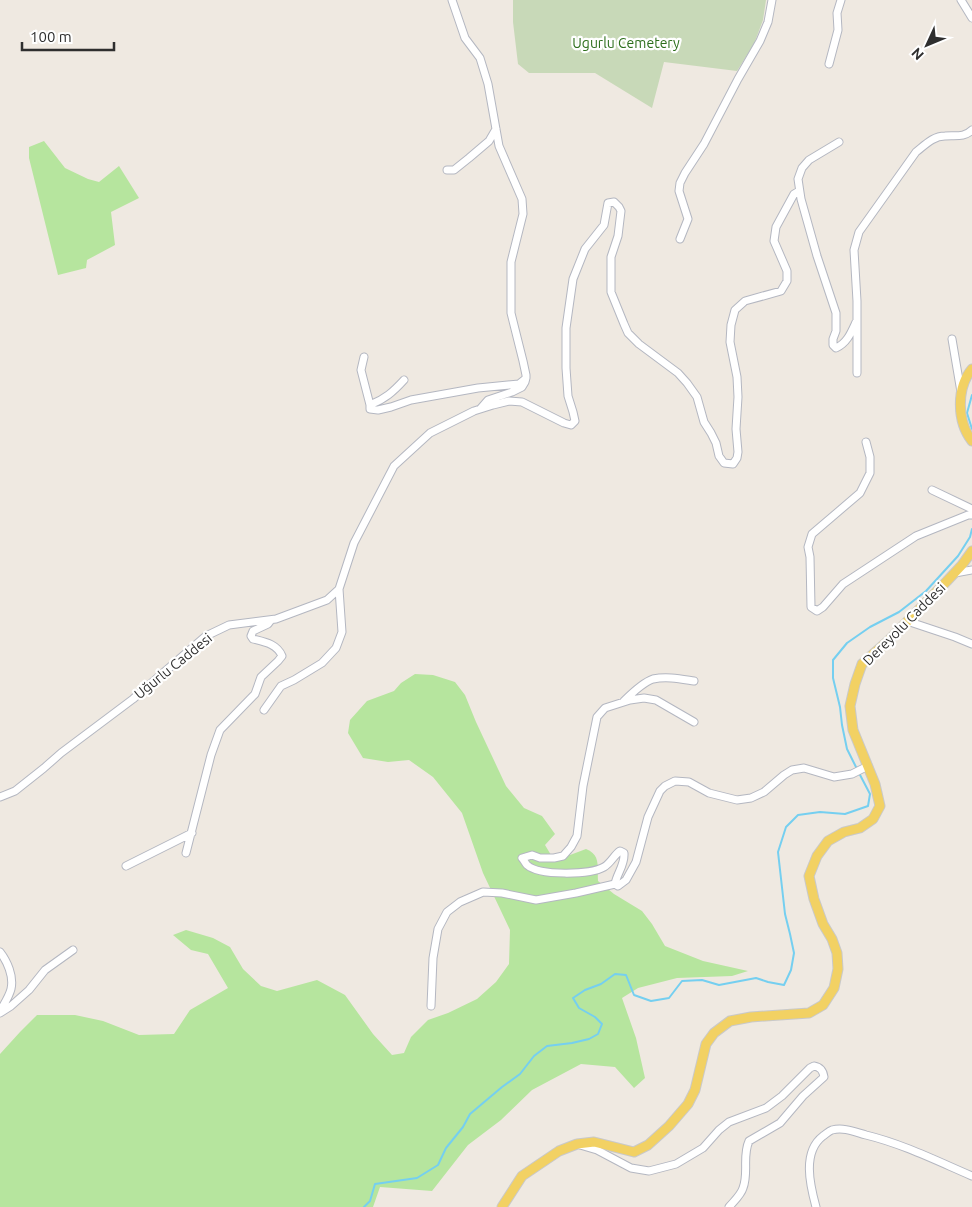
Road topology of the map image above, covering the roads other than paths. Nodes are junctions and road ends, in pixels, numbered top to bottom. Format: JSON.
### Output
{"nodes":[{"id":1,"x":452,"y":0,"type":"edge"},
{"id":2,"x":772,"y":0,"type":"edge"},
{"id":3,"x":841,"y":0,"type":"edge"},
{"id":4,"x":961,"y":0,"type":"edge"},
{"id":5,"x":972,"y":18,"type":"edge"},
{"id":6,"x":828,"y":64,"type":"dead end"},
{"id":7,"x":496,"y":129,"type":"junction"},
{"id":8,"x":972,"y":130,"type":"edge"},
{"id":9,"x":839,"y":142,"type":"dead end"},
{"id":10,"x":447,"y":170,"type":"dead end"},
{"id":11,"x":800,"y":191,"type":"junction"},
{"id":12,"x":680,"y":239,"type":"dead end"},
{"id":13,"x":857,"y":320,"type":"junction"},
{"id":14,"x":952,"y":339,"type":"dead end"},
{"id":15,"x":364,"y":357,"type":"dead end"},
{"id":16,"x":972,"y":370,"type":"edge"},
{"id":17,"x":857,"y":373,"type":"dead end"},
{"id":18,"x":526,"y":378,"type":"junction"},
{"id":19,"x":404,"y":380,"type":"dead end"},
{"id":20,"x":961,"y":395,"type":"junction"},
{"id":21,"x":370,"y":405,"type":"junction"},
{"id":22,"x":480,"y":409,"type":"junction"},
{"id":23,"x":972,"y":441,"type":"edge"},
{"id":24,"x":866,"y":442,"type":"dead end"},
{"id":25,"x":932,"y":490,"type":"dead end"},
{"id":26,"x":972,"y":509,"type":"edge"},
{"id":27,"x":972,"y":515,"type":"edge"},
{"id":28,"x":972,"y":551,"type":"edge"},
{"id":29,"x":972,"y":570,"type":"edge"},
{"id":30,"x":955,"y":573,"type":"junction"},
{"id":31,"x":339,"y":589,"type":"junction"},
{"id":32,"x":272,"y":620,"type":"junction"},
{"id":33,"x":907,"y":622,"type":"junction"},
{"id":34,"x":972,"y":644,"type":"edge"},
{"id":35,"x":694,"y":681,"type":"dead end"},
{"id":36,"x":621,"y":702,"type":"junction"},
{"id":37,"x":264,"y":710,"type":"dead end"},
{"id":38,"x":694,"y":722,"type":"dead end"},
{"id":39,"x":864,"y":767,"type":"junction"},
{"id":40,"x":0,"y":798,"type":"edge"},
{"id":41,"x":192,"y":833,"type":"junction"},
{"id":42,"x":186,"y":853,"type":"dead end"},
{"id":43,"x":126,"y":866,"type":"dead end"},
{"id":44,"x":615,"y":884,"type":"junction"},
{"id":45,"x":73,"y":950,"type":"dead end"},
{"id":46,"x":0,"y":952,"type":"edge"},
{"id":47,"x":431,"y":1006,"type":"dead end"},
{"id":48,"x":0,"y":1012,"type":"edge"},
{"id":49,"x":577,"y":1144,"type":"junction"},
{"id":50,"x":972,"y":1176,"type":"edge"},
{"id":51,"x":502,"y":1207,"type":"edge"},
{"id":52,"x":729,"y":1207,"type":"edge"},
{"id":53,"x":816,"y":1207,"type":"edge"}],
"edges":[{"from":1,"to":7,"type":"street"},
{"from":2,"to":12,"type":"street"},
{"from":3,"to":6,"type":"street"},
{"from":4,"to":5,"type":"street"},
{"from":7,"to":10,"type":"street"},
{"from":7,"to":18,"type":"street"},
{"from":8,"to":13,"type":"street"},
{"from":9,"to":11,"type":"street"},
{"from":11,"to":13,"type":"street"},
{"from":11,"to":22,"type":"street"},
{"from":13,"to":17,"type":"street"},
{"from":14,"to":20,"type":"street"},
{"from":15,"to":21,"type":"street"},
{"from":16,"to":20,"type":"main road"},
{"from":18,"to":21,"type":"street"},
{"from":18,"to":22,"type":"street"},
{"from":19,"to":21,"type":"street"},
{"from":20,"to":23,"type":"main road"},
{"from":22,"to":31,"type":"street"},
{"from":24,"to":27,"type":"street"},
{"from":25,"to":26,"type":"street"},
{"from":28,"to":30,"type":"main road","name":"Dereyolu Caddesi"},
{"from":29,"to":30,"type":"street"},
{"from":30,"to":33,"type":"main road","name":"Dereyolu Caddesi"},
{"from":31,"to":32,"type":"street","name":"Uğurlu Caddesi"},
{"from":31,"to":37,"type":"street"},
{"from":32,"to":40,"type":"street","name":"Uğurlu Caddesi"},
{"from":32,"to":41,"type":"street"},
{"from":33,"to":34,"type":"street"},
{"from":33,"to":39,"type":"main road","name":"Dereyolu Caddesi"},
{"from":35,"to":36,"type":"street"},
{"from":36,"to":38,"type":"street"},
{"from":36,"to":44,"type":"street"},
{"from":39,"to":44,"type":"street"},
{"from":39,"to":49,"type":"main road","name":"Dereyolu Caddesi"},
{"from":41,"to":42,"type":"street"},
{"from":41,"to":43,"type":"street"},
{"from":44,"to":47,"type":"street"},
{"from":45,"to":48,"type":"street"},
{"from":46,"to":48,"type":"street"},
{"from":49,"to":51,"type":"main road"},
{"from":49,"to":52,"type":"street"},
{"from":50,"to":53,"type":"street"}]}
